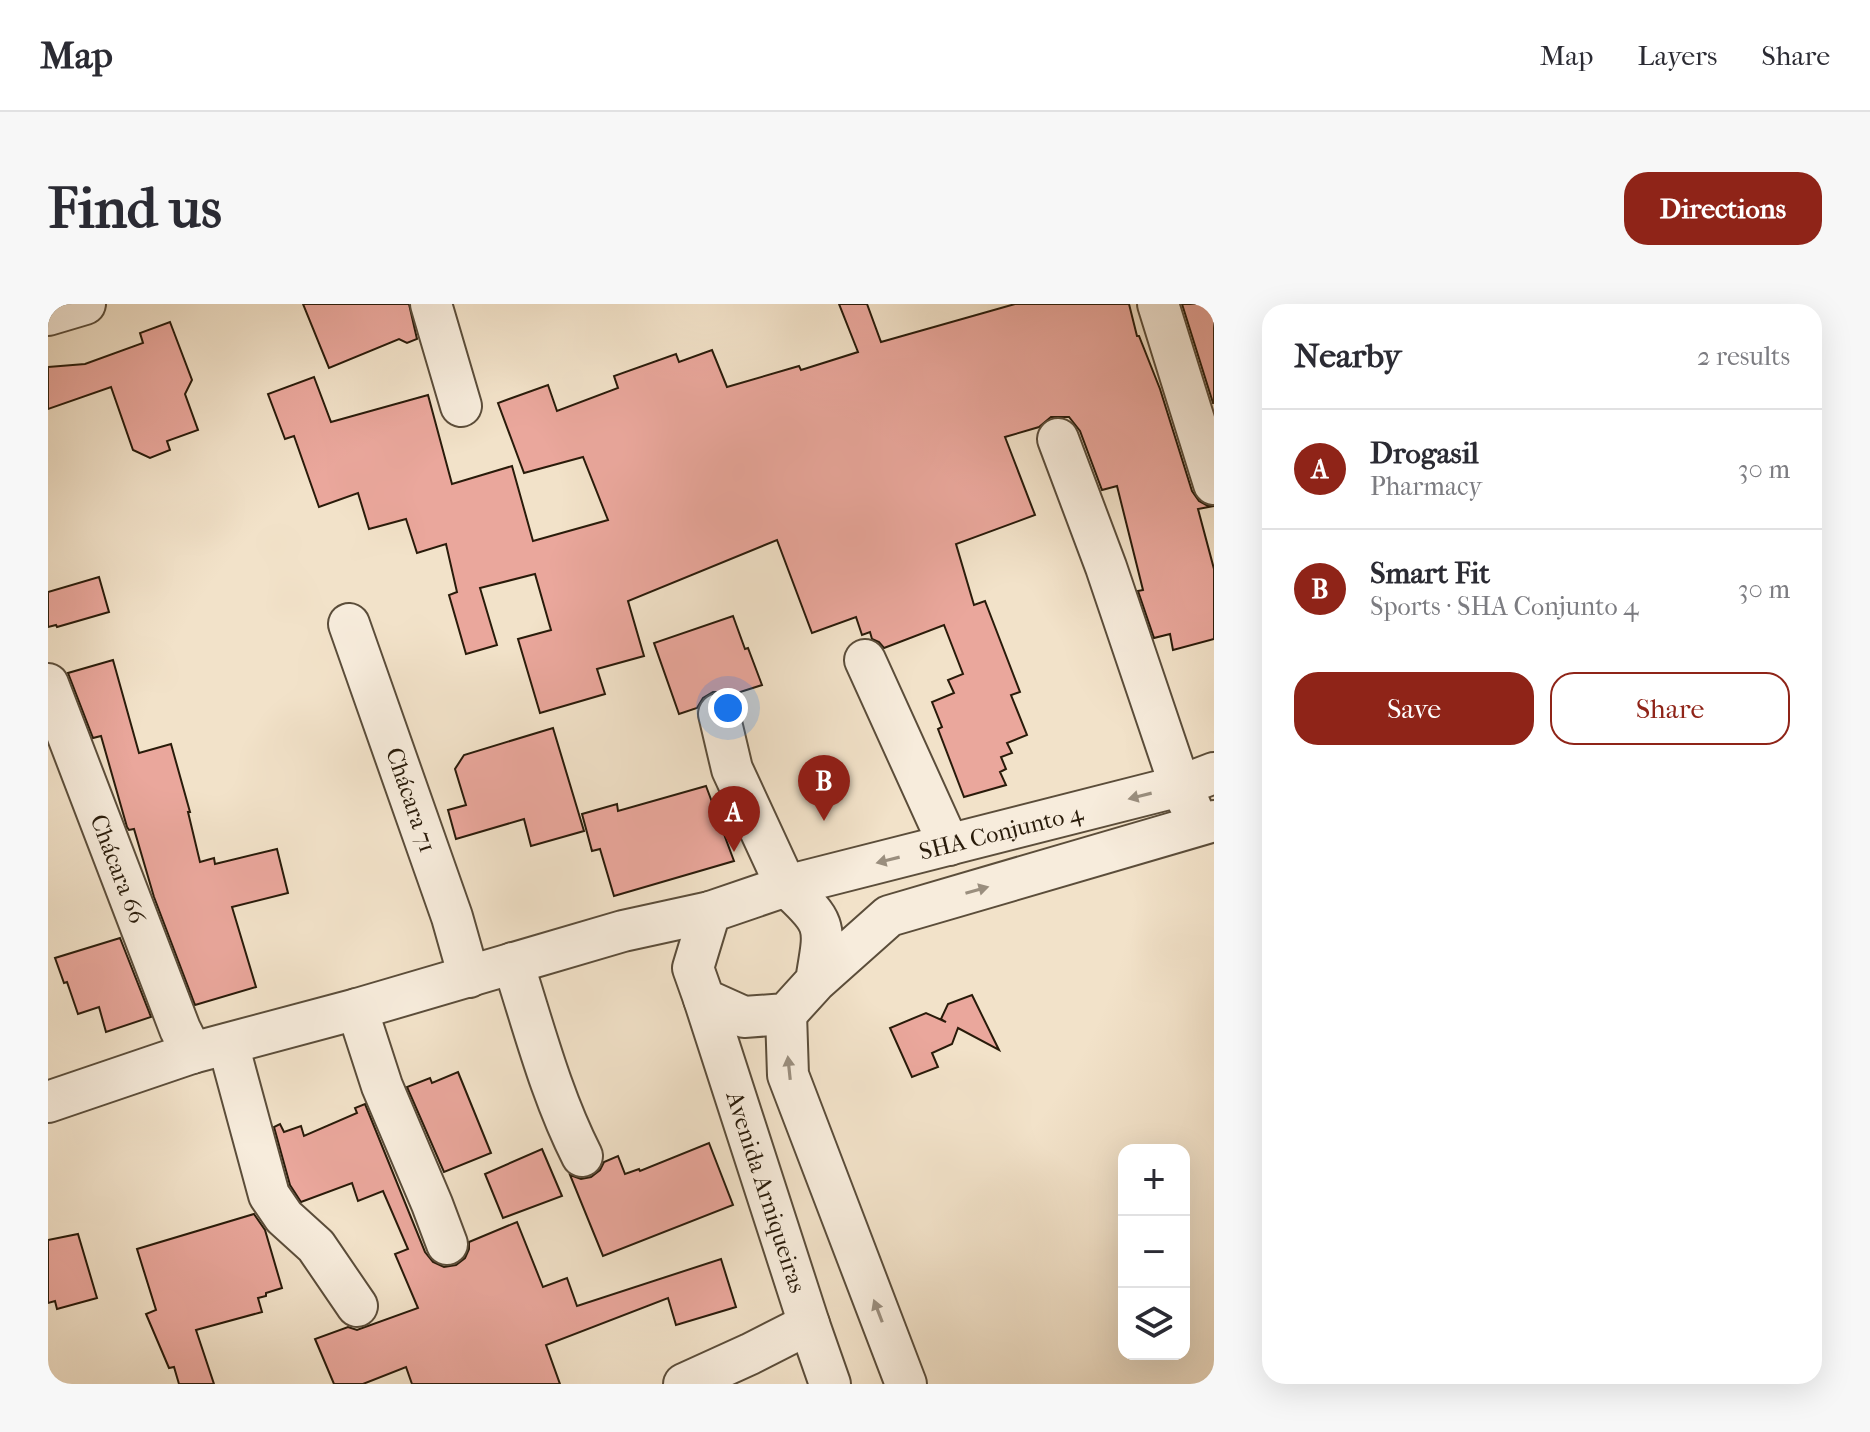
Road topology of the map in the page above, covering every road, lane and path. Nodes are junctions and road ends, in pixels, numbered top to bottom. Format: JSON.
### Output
{"nodes":[{"id":1,"x":85,"y":304,"type":"edge"},
{"id":2,"x":431,"y":304,"type":"edge"},
{"id":3,"x":1158,"y":304,"type":"edge"},
{"id":4,"x":48,"y":315,"type":"edge"},
{"id":5,"x":461,"y":406,"type":"dead end"},
{"id":6,"x":1058,"y":439,"type":"dead end"},
{"id":7,"x":1214,"y":484,"type":"edge"},
{"id":8,"x":349,"y":624,"type":"dead end"},
{"id":9,"x":865,"y":660,"type":"dead end"},
{"id":10,"x":48,"y":684,"type":"edge"},
{"id":11,"x":719,"y":714,"type":"dead end"},
{"id":12,"x":1197,"y":779,"type":"edge"},
{"id":13,"x":1207,"y":823,"type":"edge"},
{"id":14,"x":949,"y":845,"type":"junction"},
{"id":15,"x":786,"y":886,"type":"junction"},
{"id":16,"x":710,"y":912,"type":"junction"},
{"id":17,"x":623,"y":931,"type":"junction"},
{"id":18,"x":513,"y":963,"type":"junction"},
{"id":19,"x":469,"y":977,"type":"junction"},
{"id":20,"x":816,"y":981,"type":"junction"},
{"id":21,"x":698,"y":984,"type":"junction"},
{"id":22,"x":357,"y":1009,"type":"junction"},
{"id":23,"x":786,"y":1014,"type":"junction"},
{"id":24,"x":210,"y":1048,"type":"junction"},
{"id":25,"x":48,"y":1102,"type":"edge"},
{"id":26,"x":582,"y":1156,"type":"dead end"},
{"id":27,"x":447,"y":1244,"type":"dead end"},
{"id":28,"x":357,"y":1306,"type":"dead end"},
{"id":29,"x":809,"y":1324,"type":"junction"},
{"id":30,"x":684,"y":1384,"type":"edge"},
{"id":31,"x":830,"y":1384,"type":"edge"},
{"id":32,"x":906,"y":1384,"type":"edge"}],
"edges":[{"from":1,"to":4,"type":"street"},
{"from":2,"to":5,"type":"street"},
{"from":3,"to":7,"type":"street"},
{"from":6,"to":12,"type":"street"},
{"from":8,"to":19,"type":"street","name":"Chácara 71"},
{"from":9,"to":14,"type":"street"},
{"from":10,"to":24,"type":"street","name":"Chácara 66"},
{"from":11,"to":15,"type":"street"},
{"from":12,"to":13,"type":"street"},
{"from":12,"to":14,"type":"street","name":"SHA Conjunto 4","one_way":true},
{"from":20,"to":13,"type":"street","name":"SHA Conjunto 4","one_way":true},
{"from":14,"to":15,"type":"street","name":"SHA Conjunto 4","one_way":true},
{"from":15,"to":16,"type":"street"},
{"from":15,"to":20,"type":"street"},
{"from":16,"to":17,"type":"street"},
{"from":16,"to":21,"type":"street"},
{"from":17,"to":18,"type":"street"},
{"from":17,"to":21,"type":"street"},
{"from":18,"to":19,"type":"street"},
{"from":18,"to":26,"type":"street"},
{"from":19,"to":22,"type":"street"},
{"from":20,"to":23,"type":"street"},
{"from":21,"to":23,"type":"street"},
{"from":21,"to":29,"type":"street","name":"Avenida Arniqueiras"},
{"from":22,"to":24,"type":"street"},
{"from":22,"to":27,"type":"street"},
{"from":32,"to":23,"type":"street","one_way":true},
{"from":24,"to":25,"type":"street"},
{"from":24,"to":28,"type":"street","name":"Chácara 66"},
{"from":29,"to":30,"type":"street"},
{"from":29,"to":31,"type":"street","name":"Avenida Arniqueiras"}]}
